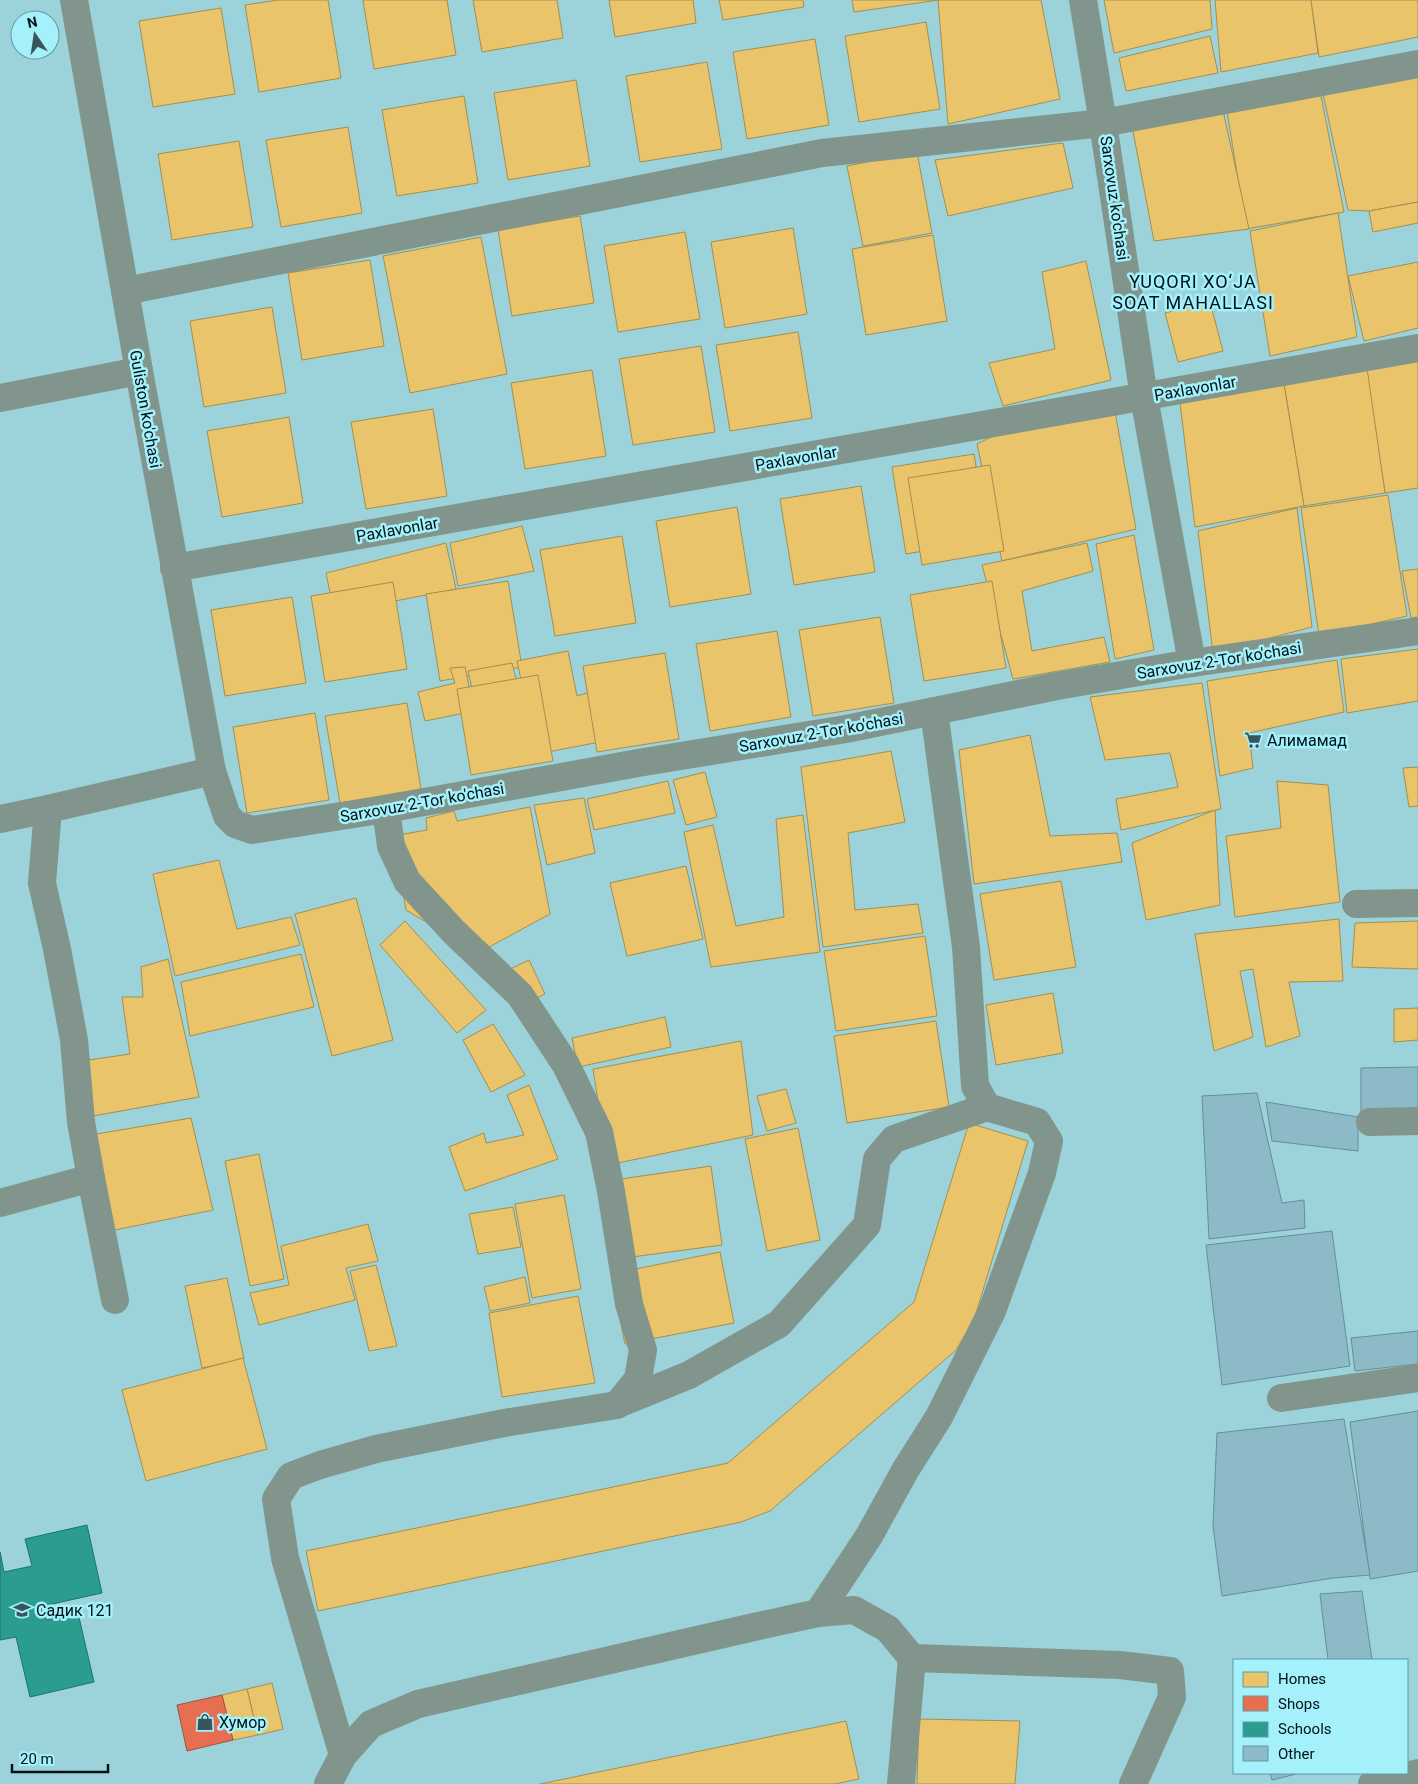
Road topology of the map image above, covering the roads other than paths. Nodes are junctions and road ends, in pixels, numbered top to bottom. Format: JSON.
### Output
{"nodes":[{"id":1,"x":74,"y":0,"type":"edge"},
{"id":2,"x":1083,"y":0,"type":"edge"},
{"id":3,"x":1418,"y":64,"type":"edge"},
{"id":4,"x":1104,"y":123,"type":"junction"},
{"id":5,"x":125,"y":291,"type":"junction"},
{"id":6,"x":1418,"y":348,"type":"edge"},
{"id":7,"x":139,"y":371,"type":"junction"},
{"id":8,"x":1144,"y":397,"type":"junction"},
{"id":9,"x":0,"y":398,"type":"edge"},
{"id":10,"x":174,"y":568,"type":"junction"},
{"id":11,"x":1418,"y":631,"type":"edge"},
{"id":12,"x":1192,"y":663,"type":"junction"},
{"id":13,"x":934,"y":711,"type":"junction"},
{"id":14,"x":212,"y":771,"type":"junction"},
{"id":15,"x":48,"y":809,"type":"junction"},
{"id":16,"x":386,"y":809,"type":"junction"},
{"id":17,"x":227,"y":816,"type":"joint"},
{"id":18,"x":0,"y":819,"type":"edge"},
{"id":19,"x":1418,"y":903,"type":"edge"},
{"id":20,"x":1356,"y":904,"type":"dead end"},
{"id":21,"x":987,"y":1107,"type":"junction"},
{"id":22,"x":1418,"y":1121,"type":"edge"},
{"id":23,"x":1370,"y":1122,"type":"dead end"},
{"id":24,"x":91,"y":1178,"type":"junction"},
{"id":25,"x":0,"y":1203,"type":"edge"},
{"id":26,"x":115,"y":1300,"type":"dead end"},
{"id":27,"x":1418,"y":1378,"type":"edge"},
{"id":28,"x":1281,"y":1398,"type":"dead end"},
{"id":29,"x":617,"y":1405,"type":"junction"},
{"id":30,"x":818,"y":1613,"type":"junction"},
{"id":31,"x":912,"y":1658,"type":"junction"},
{"id":32,"x":343,"y":1755,"type":"junction"},
{"id":33,"x":1418,"y":1773,"type":"edge"},
{"id":34,"x":328,"y":1784,"type":"edge"},
{"id":35,"x":901,"y":1784,"type":"edge"},
{"id":36,"x":1133,"y":1784,"type":"edge"},
{"id":37,"x":1372,"y":1784,"type":"edge"}],
"edges":[{"from":1,"to":5,"type":"street","name":"Guliston ko'chasi"},
{"from":2,"to":4,"type":"street","name":"Sarxovuz ko'chasi"},
{"from":3,"to":4,"type":"street"},
{"from":4,"to":5,"type":"street"},
{"from":4,"to":8,"type":"street","name":"Sarxovuz ko'chasi"},
{"from":5,"to":7,"type":"street","name":"Guliston ko'chasi"},
{"from":6,"to":8,"type":"street","name":"Paxlavonlar"},
{"from":7,"to":9,"type":"street"},
{"from":7,"to":10,"type":"street","name":"Guliston ko'chasi"},
{"from":8,"to":10,"type":"street","name":"Paxlavonlar"},
{"from":8,"to":12,"type":"street","name":"Sarxovuz ko'chasi"},
{"from":10,"to":14,"type":"street","name":"Guliston ko'chasi"},
{"from":11,"to":12,"type":"street","name":"Sarxovuz 2-Tor ko'chasi"},
{"from":12,"to":13,"type":"street","name":"Sarxovuz 2-Tor ko'chasi"},
{"from":13,"to":16,"type":"street","name":"Sarxovuz 2-Tor ko'chasi"},
{"from":13,"to":21,"type":"street"},
{"from":14,"to":15,"type":"street"},
{"from":14,"to":17,"type":"street","name":"Guliston ko'chasi"},
{"from":15,"to":18,"type":"street"},
{"from":15,"to":24,"type":"street"},
{"from":16,"to":17,"type":"street","name":"Sarxovuz 2-Tor ko'chasi"},
{"from":16,"to":29,"type":"street"},
{"from":19,"to":20,"type":"street"},
{"from":21,"to":29,"type":"street"},
{"from":21,"to":30,"type":"street"},
{"from":22,"to":23,"type":"street"},
{"from":24,"to":25,"type":"street"},
{"from":24,"to":26,"type":"street"},
{"from":27,"to":28,"type":"street"},
{"from":29,"to":32,"type":"street"},
{"from":30,"to":31,"type":"street"},
{"from":30,"to":32,"type":"street"},
{"from":31,"to":35,"type":"street"},
{"from":31,"to":36,"type":"street"},
{"from":32,"to":34,"type":"street"},
{"from":33,"to":37,"type":"street"}]}
